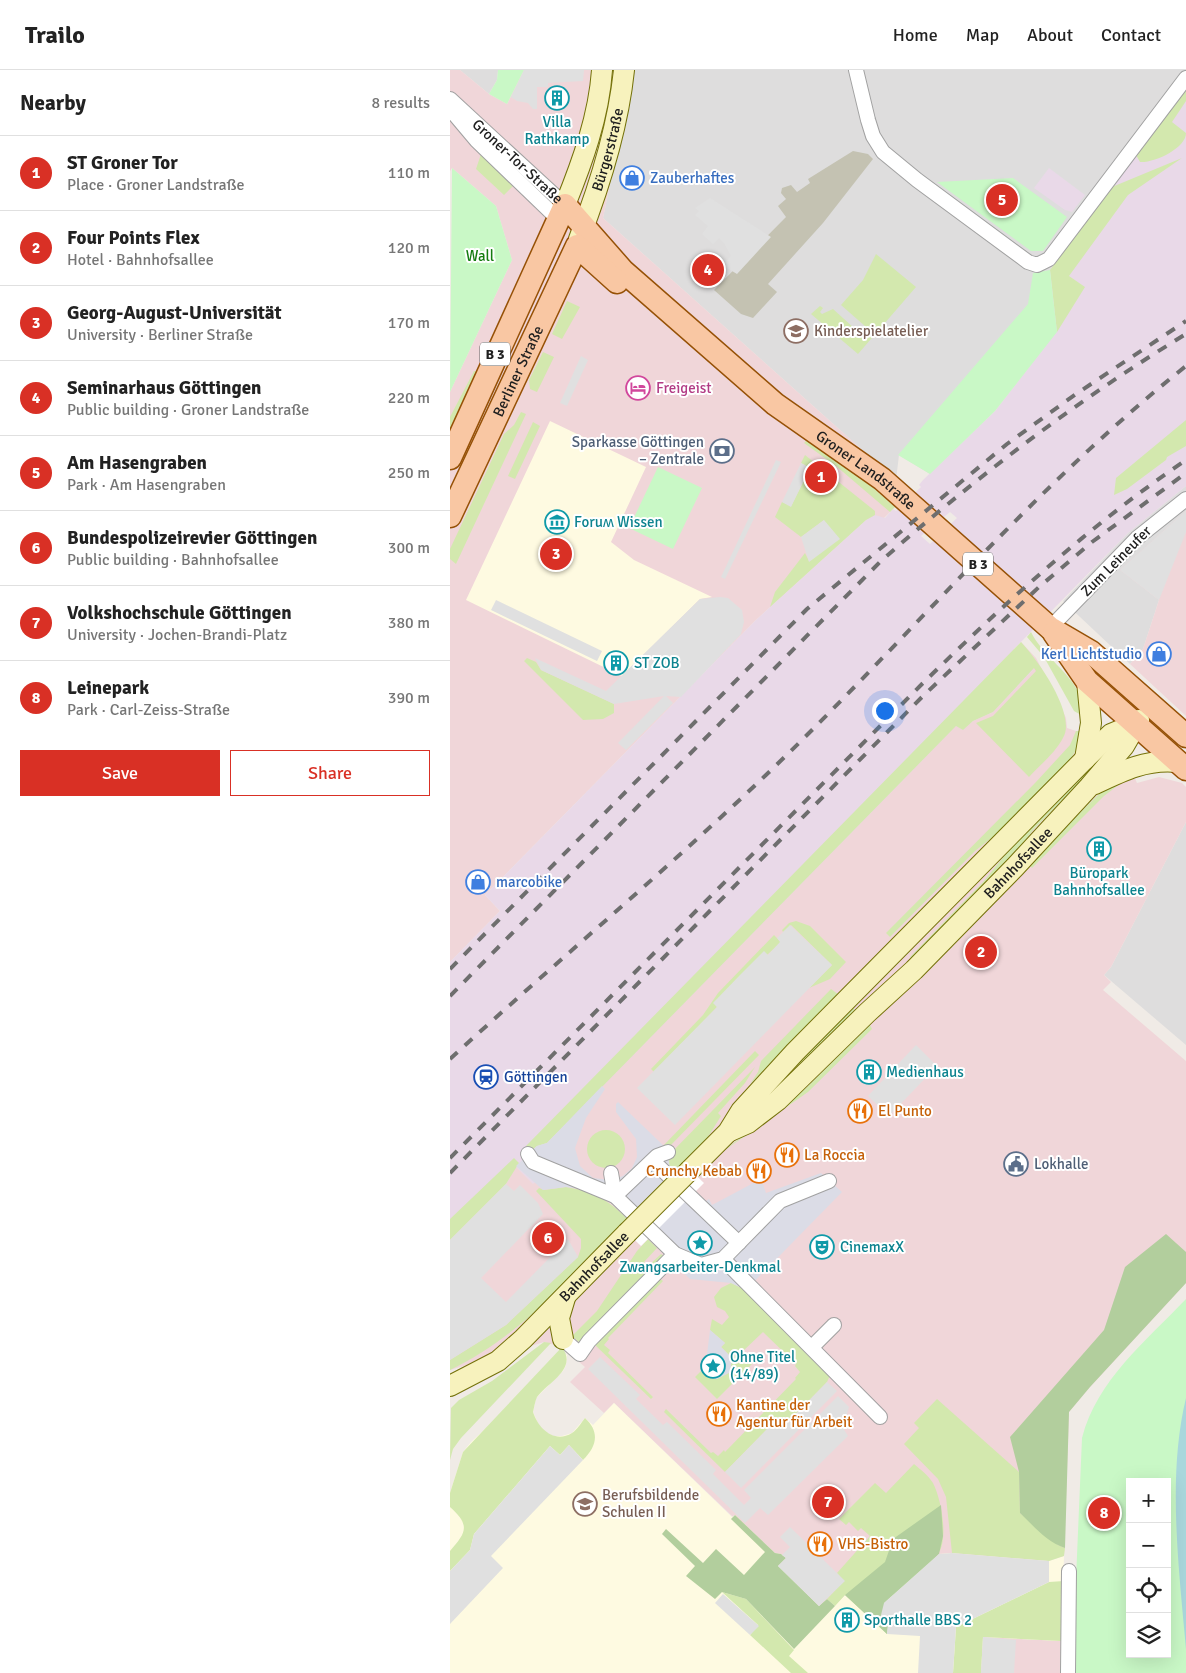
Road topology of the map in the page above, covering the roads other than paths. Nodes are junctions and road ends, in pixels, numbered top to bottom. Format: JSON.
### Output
{"nodes":[{"id":1,"x":602,"y":70,"type":"edge"},
{"id":2,"x":624,"y":70,"type":"edge"},
{"id":3,"x":856,"y":70,"type":"edge"},
{"id":4,"x":1186,"y":78,"type":"edge"},
{"id":5,"x":450,"y":99,"type":"edge"},
{"id":6,"x":450,"y":109,"type":"edge"},
{"id":7,"x":562,"y":213,"type":"junction"},
{"id":8,"x":580,"y":236,"type":"junction"},
{"id":9,"x":450,"y":458,"type":"edge"},
{"id":10,"x":1186,"y":499,"type":"edge"},
{"id":11,"x":450,"y":516,"type":"edge"},
{"id":12,"x":1050,"y":628,"type":"junction"},
{"id":13,"x":1087,"y":681,"type":"junction"},
{"id":14,"x":1152,"y":705,"type":"junction"},
{"id":15,"x":1135,"y":724,"type":"junction"},
{"id":16,"x":1186,"y":736,"type":"edge"},
{"id":17,"x":1085,"y":758,"type":"junction"},
{"id":18,"x":1181,"y":766,"type":"edge"},
{"id":19,"x":1089,"y":787,"type":"junction"},
{"id":20,"x":873,"y":974,"type":"junction"},
{"id":21,"x":889,"y":992,"type":"junction"},
{"id":22,"x":728,"y":1132,"type":"junction"},
{"id":23,"x":668,"y":1152,"type":"dead end"},
{"id":24,"x":528,"y":1154,"type":"dead end"},
{"id":25,"x":653,"y":1161,"type":"junction"},
{"id":26,"x":612,"y":1173,"type":"dead end"},
{"id":27,"x":830,"y":1181,"type":"dead end"},
{"id":28,"x":615,"y":1196,"type":"junction"},
{"id":29,"x":739,"y":1243,"type":"junction"},
{"id":30,"x":675,"y":1254,"type":"junction"},
{"id":31,"x":723,"y":1259,"type":"junction"},
{"id":32,"x":566,"y":1295,"type":"junction"},
{"id":33,"x":834,"y":1325,"type":"dead end"},
{"id":34,"x":523,"y":1339,"type":"junction"},
{"id":35,"x":563,"y":1339,"type":"junction"},
{"id":36,"x":812,"y":1347,"type":"junction"},
{"id":37,"x":459,"y":1379,"type":"edge"},
{"id":38,"x":450,"y":1386,"type":"edge"},
{"id":39,"x":450,"y":1399,"type":"edge"},
{"id":40,"x":880,"y":1417,"type":"dead end"},
{"id":41,"x":1069,"y":1571,"type":"dead end"},
{"id":42,"x":1068,"y":1673,"type":"edge"}],
"edges":[{"from":1,"to":7,"type":"main road","name":"Bürgerstraße"},
{"from":2,"to":8,"type":"main road","name":"Bürgerstraße"},
{"from":3,"to":4,"type":"street"},
{"from":5,"to":7,"type":"street","name":"Groner-Tor-Straße"},
{"from":6,"to":7,"type":"street","name":"Groner-Tor-Straße"},
{"from":7,"to":8,"type":"main road","name":"Groner-Tor-Straße","number":"B 3"},
{"from":7,"to":9,"type":"main road","name":"Berliner Straße","number":"B 3"},
{"from":8,"to":11,"type":"main road","name":"Berliner Straße","number":"B 3"},
{"from":8,"to":12,"type":"main road","name":"Groner Landstraße","number":"B 3"},
{"from":10,"to":12,"type":"street","name":"Zum Leineufer"},
{"from":12,"to":13,"type":"main road","name":"Groner Landstraße","number":"B 3"},
{"from":12,"to":14,"type":"main road","name":"Groner Landstraße","number":"B 3"},
{"from":13,"to":15,"type":"main road","name":"Groner Landstraße","number":"B 3"},
{"from":13,"to":17,"type":"main road"},
{"from":14,"to":15,"type":"main road","name":"Bahnhofsallee"},
{"from":14,"to":16,"type":"main road","name":"Groner Landstraße","number":"B 3"},
{"from":15,"to":17,"type":"main road","name":"Bahnhofsallee"},
{"from":15,"to":18,"type":"main road","name":"Groner Landstraße","number":"B 3"},
{"from":15,"to":19,"type":"main road","name":"Bahnhofsallee"},
{"from":17,"to":20,"type":"main road","name":"Bahnhofsallee"},
{"from":18,"to":19,"type":"main road"},
{"from":19,"to":21,"type":"main road","name":"Bahnhofsallee"},
{"from":20,"to":21,"type":"main road"},
{"from":20,"to":22,"type":"main road","name":"Bahnhofsallee"},
{"from":21,"to":22,"type":"main road","name":"Bahnhofsallee"},
{"from":22,"to":32,"type":"main road","name":"Bahnhofsallee","bridge":true},
{"from":23,"to":25,"type":"street"},
{"from":24,"to":28,"type":"street"},
{"from":25,"to":28,"type":"street"},
{"from":25,"to":29,"type":"street"},
{"from":26,"to":28,"type":"street"},
{"from":27,"to":29,"type":"street"},
{"from":28,"to":30,"type":"street"},
{"from":29,"to":31,"type":"street"},
{"from":30,"to":31,"type":"street"},
{"from":30,"to":35,"type":"street"},
{"from":31,"to":36,"type":"street"},
{"from":32,"to":34,"type":"main road","name":"Bahnhofsallee"},
{"from":32,"to":35,"type":"main road"},
{"from":33,"to":36,"type":"street"},
{"from":34,"to":35,"type":"main road"},
{"from":34,"to":37,"type":"main road","name":"Bahnhofsallee"},
{"from":36,"to":40,"type":"street"},
{"from":37,"to":38,"type":"main road","name":"Bahnhofsallee"},
{"from":37,"to":39,"type":"main road"},
{"from":41,"to":42,"type":"street"}]}
